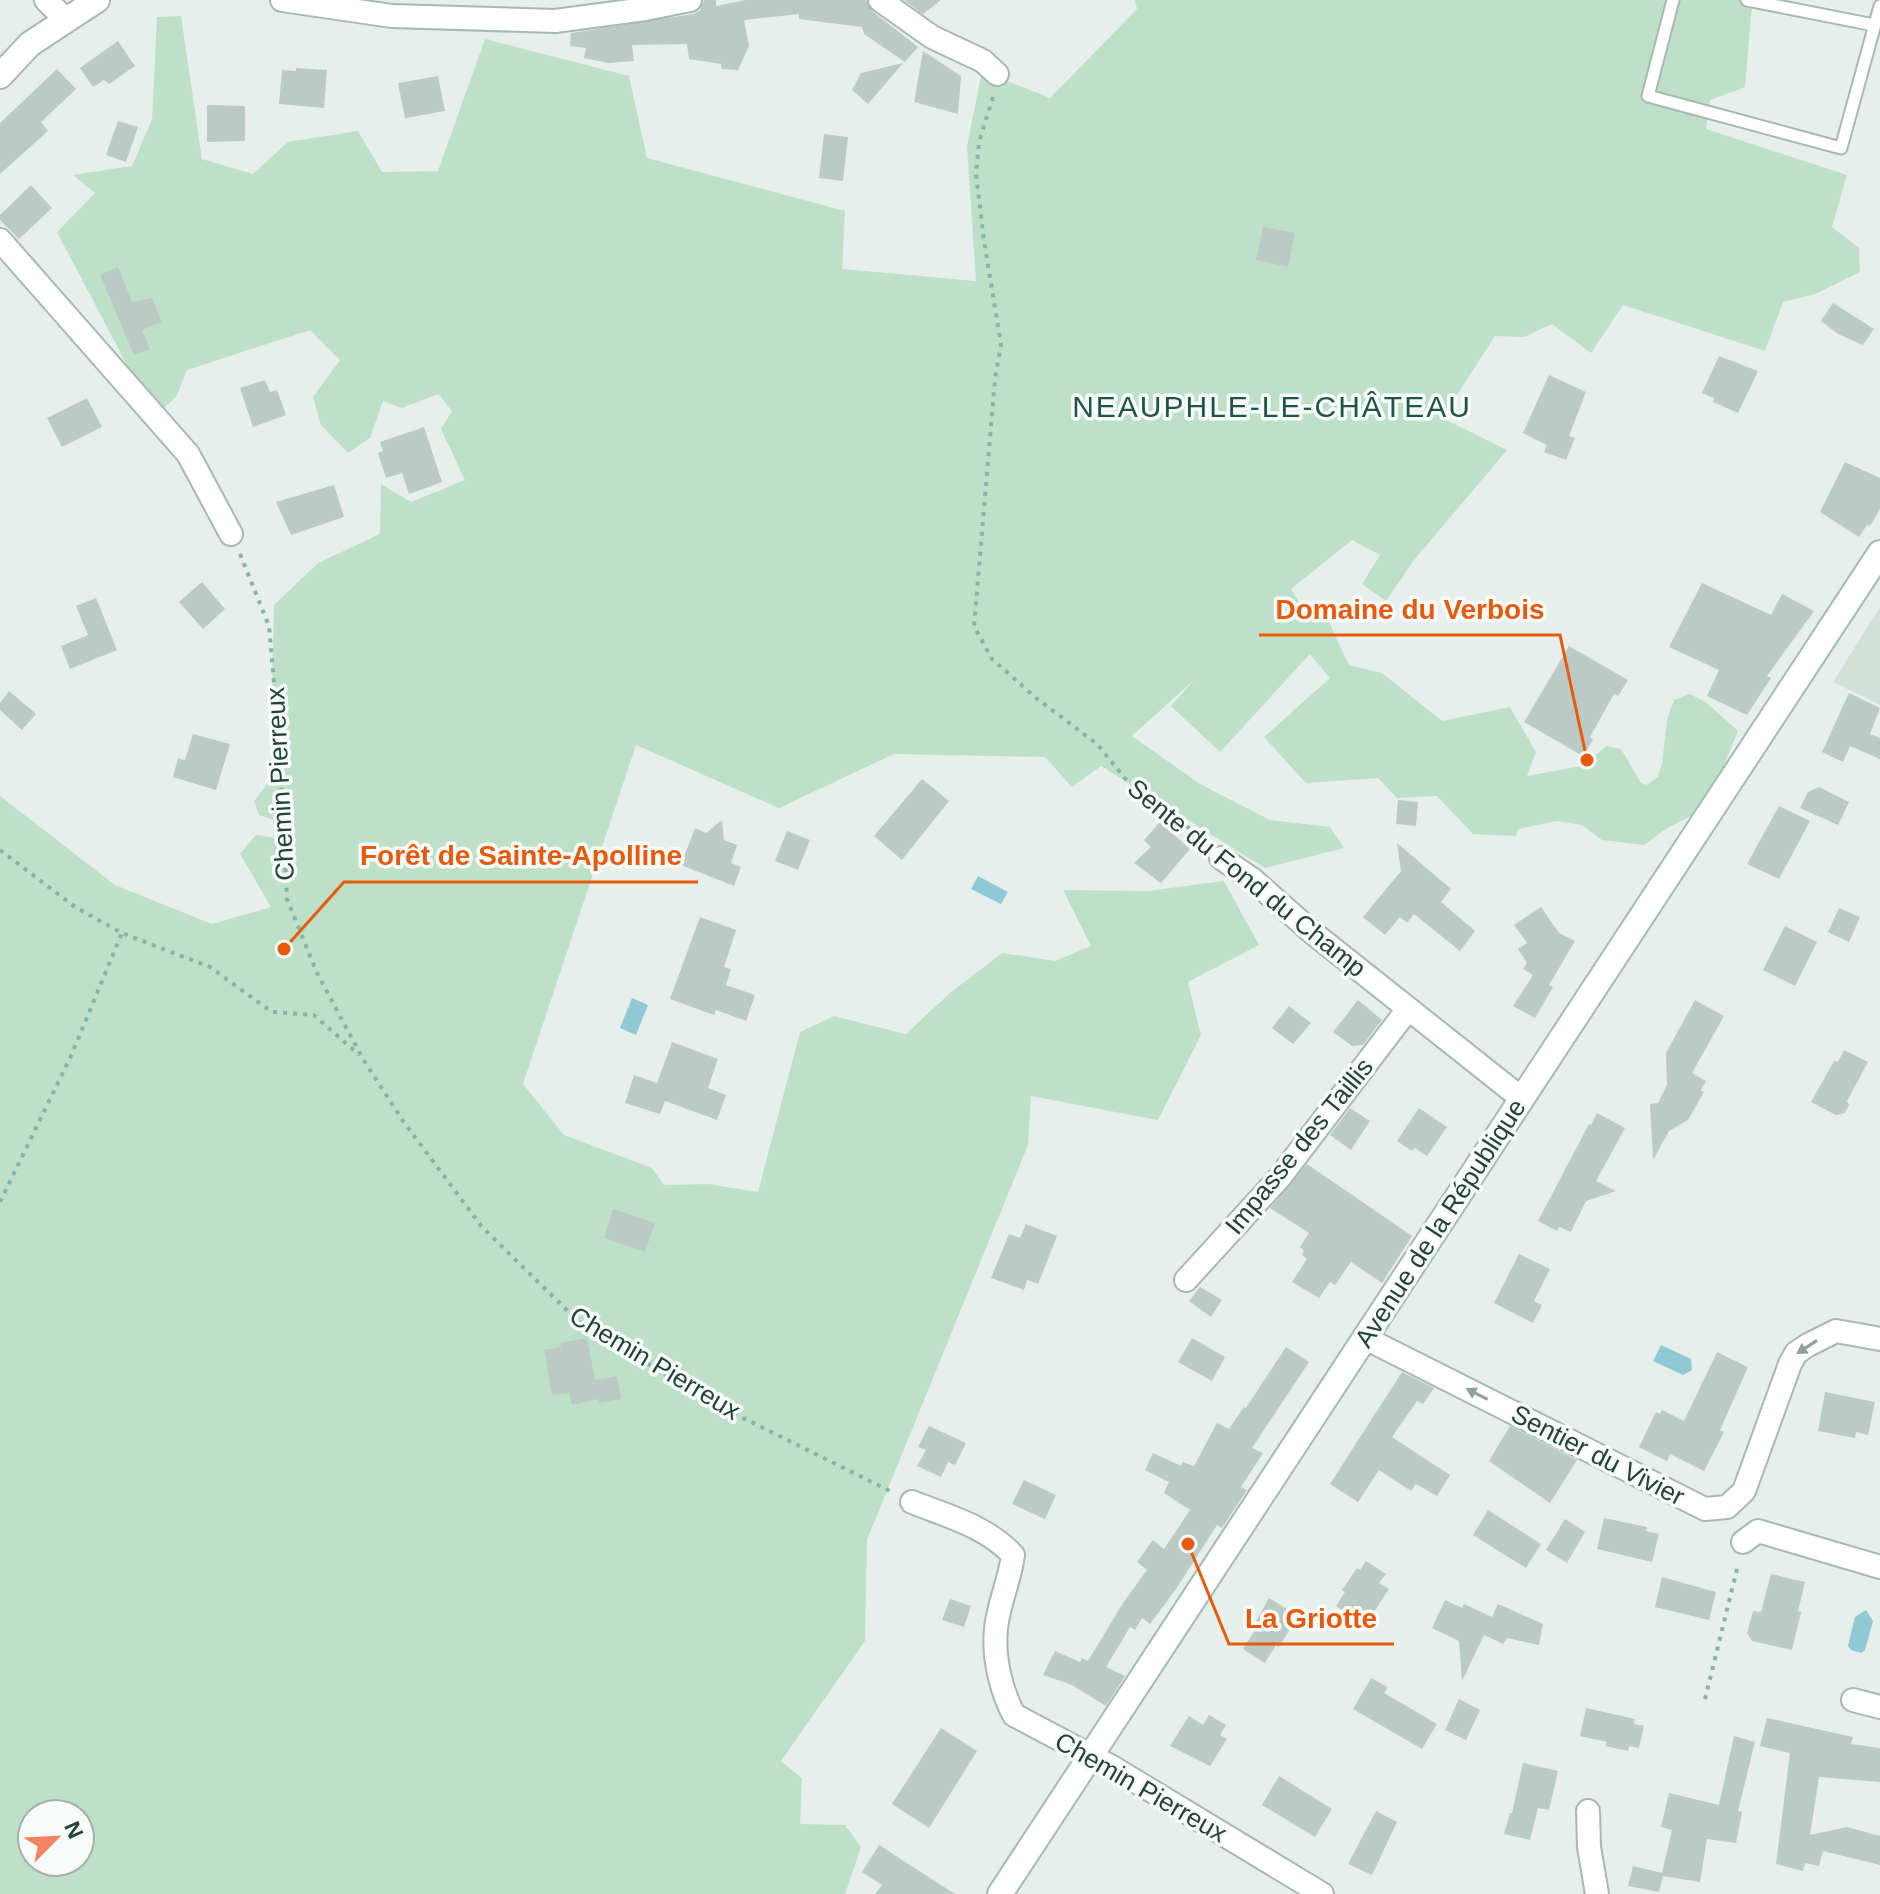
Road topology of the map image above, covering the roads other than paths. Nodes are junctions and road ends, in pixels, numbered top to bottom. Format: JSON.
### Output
{"nodes":[{"id":1,"x":46,"y":0,"type":"edge"},
{"id":2,"x":97,"y":0,"type":"edge"},
{"id":3,"x":282,"y":0,"type":"edge"},
{"id":4,"x":690,"y":0,"type":"edge"},
{"id":5,"x":880,"y":0,"type":"edge"},
{"id":6,"x":1673,"y":0,"type":"edge"},
{"id":7,"x":1747,"y":0,"type":"edge"},
{"id":8,"x":1880,"y":6,"type":"edge"},
{"id":9,"x":552,"y":10,"type":"edge"},
{"id":10,"x":65,"y":19,"type":"junction"},
{"id":11,"x":1874,"y":25,"type":"junction"},
{"id":12,"x":997,"y":74,"type":"road end"},
{"id":13,"x":0,"y":76,"type":"edge"},
{"id":14,"x":0,"y":240,"type":"edge"},
{"id":15,"x":231,"y":534,"type":"road end"},
{"id":16,"x":1880,"y":553,"type":"edge"},
{"id":17,"x":1221,"y":858,"type":"road end"},
{"id":18,"x":1408,"y":1009,"type":"junction"},
{"id":19,"x":1521,"y":1098,"type":"junction"},
{"id":20,"x":1186,"y":1280,"type":"dead end"},
{"id":21,"x":1365,"y":1338,"type":"junction"},
{"id":22,"x":1880,"y":1339,"type":"edge"},
{"id":23,"x":912,"y":1502,"type":"road end"},
{"id":24,"x":1743,"y":1542,"type":"road end"},
{"id":25,"x":1880,"y":1567,"type":"edge"},
{"id":26,"x":1853,"y":1700,"type":"dead end"},
{"id":27,"x":1880,"y":1707,"type":"edge"},
{"id":28,"x":1090,"y":1757,"type":"junction"},
{"id":29,"x":1588,"y":1811,"type":"dead end"},
{"id":30,"x":1000,"y":1894,"type":"edge"},
{"id":31,"x":1322,"y":1894,"type":"edge"},
{"id":32,"x":1597,"y":1894,"type":"edge"}],
"edges":[{"from":1,"to":10,"type":"street"},
{"from":2,"to":10,"type":"main road"},
{"from":3,"to":9,"type":"street"},
{"from":4,"to":9,"type":"street"},
{"from":5,"to":12,"type":"street"},
{"from":6,"to":11,"type":"lane"},
{"from":7,"to":11,"type":"lane"},
{"from":8,"to":11,"type":"lane"},
{"from":10,"to":13,"type":"main road"},
{"from":14,"to":15,"type":"street"},
{"from":16,"to":19,"type":"main road","name":"Avenue de la République"},
{"from":17,"to":18,"type":"street","name":"Sente du Fond du Champ"},
{"from":18,"to":19,"type":"street","name":"Sente du Fond du Champ"},
{"from":18,"to":20,"type":"street","name":"Impasse des Taillis"},
{"from":19,"to":21,"type":"main road","name":"Avenue de la République"},
{"from":22,"to":21,"type":"street","name":"Sentier du Vivier","one_way":true},
{"from":21,"to":28,"type":"main road","name":"Avenue de la République"},
{"from":23,"to":28,"type":"street","name":"Chemin Pierreux"},
{"from":24,"to":25,"type":"street"},
{"from":26,"to":27,"type":"street"},
{"from":28,"to":30,"type":"main road","name":"Avenue de la République"},
{"from":28,"to":31,"type":"street","name":"Chemin Pierreux"},
{"from":29,"to":32,"type":"street"}]}
